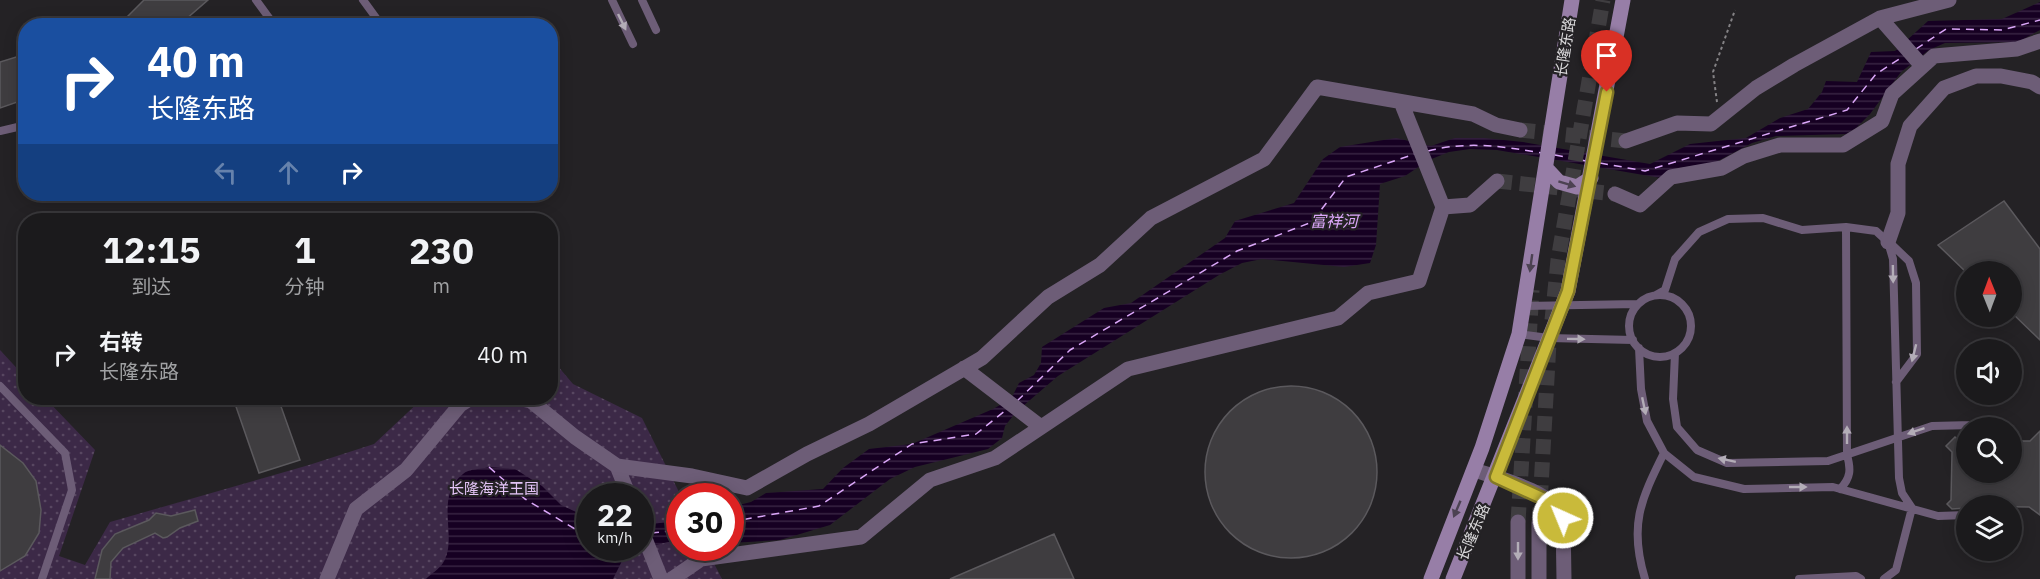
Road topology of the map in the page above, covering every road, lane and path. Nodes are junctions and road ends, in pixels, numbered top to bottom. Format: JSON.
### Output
{"nodes":[{"id":1,"x":256,"y":0,"type":"edge"},
{"id":2,"x":363,"y":0,"type":"edge"},
{"id":3,"x":612,"y":0,"type":"edge"},
{"id":4,"x":642,"y":0,"type":"edge"},
{"id":5,"x":1572,"y":0,"type":"edge"},
{"id":6,"x":1623,"y":0,"type":"edge"},
{"id":7,"x":1948,"y":0,"type":"edge"},
{"id":8,"x":1735,"y":10,"type":"dead end"},
{"id":9,"x":269,"y":18,"type":"edge"},
{"id":10,"x":376,"y":18,"type":"edge"},
{"id":11,"x":1880,"y":18,"type":"junction"},
{"id":12,"x":656,"y":30,"type":"dead end"},
{"id":13,"x":2040,"y":41,"type":"edge"},
{"id":14,"x":633,"y":44,"type":"dead end"},
{"id":15,"x":1922,"y":66,"type":"junction"},
{"id":16,"x":2040,"y":87,"type":"edge"},
{"id":17,"x":1401,"y":102,"type":"junction"},
{"id":18,"x":1725,"y":113,"type":"junction"},
{"id":19,"x":18,"y":127,"type":"edge"},
{"id":20,"x":1520,"y":130,"type":"tunnel mouth"},
{"id":21,"x":0,"y":131,"type":"edge"},
{"id":22,"x":1626,"y":141,"type":"tunnel mouth"},
{"id":23,"x":1546,"y":168,"type":"junction"},
{"id":24,"x":1591,"y":178,"type":"junction"},
{"id":25,"x":1497,"y":181,"type":"dead end"},
{"id":26,"x":1615,"y":194,"type":"tunnel mouth"},
{"id":27,"x":1443,"y":207,"type":"junction"},
{"id":28,"x":1846,"y":228,"type":"junction"},
{"id":29,"x":1888,"y":242,"type":"junction"},
{"id":30,"x":1656,"y":295,"type":"junction"},
{"id":31,"x":1637,"y":304,"type":"junction"},
{"id":32,"x":1525,"y":306,"type":"junction"},
{"id":33,"x":1563,"y":306,"type":"junction"},
{"id":34,"x":1519,"y":334,"type":"junction"},
{"id":35,"x":1549,"y":338,"type":"junction"},
{"id":36,"x":1633,"y":340,"type":"junction"},
{"id":37,"x":1639,"y":348,"type":"junction"},
{"id":38,"x":1675,"y":353,"type":"junction"},
{"id":39,"x":964,"y":368,"type":"junction"},
{"id":40,"x":1896,"y":382,"type":"junction"},
{"id":41,"x":0,"y":386,"type":"edge"},
{"id":42,"x":18,"y":405,"type":"edge"},
{"id":43,"x":18,"y":405,"type":"edge"},
{"id":44,"x":460,"y":405,"type":"edge"},
{"id":45,"x":536,"y":405,"type":"edge"},
{"id":46,"x":1956,"y":426,"type":"edge"},
{"id":47,"x":1041,"y":427,"type":"junction"},
{"id":48,"x":1897,"y":437,"type":"junction"},
{"id":49,"x":1664,"y":453,"type":"junction"},
{"id":50,"x":1847,"y":455,"type":"junction"},
{"id":51,"x":617,"y":466,"type":"junction"},
{"id":52,"x":1474,"y":470,"type":"junction"},
{"id":53,"x":1496,"y":477,"type":"junction"},
{"id":54,"x":624,"y":483,"type":"edge"},
{"id":55,"x":1840,"y":489,"type":"junction"},
{"id":56,"x":1912,"y":508,"type":"junction"},
{"id":57,"x":1956,"y":515,"type":"edge"},
{"id":58,"x":1518,"y":522,"type":"tunnel mouth"},
{"id":59,"x":1539,"y":523,"type":"tunnel mouth"},
{"id":60,"x":654,"y":561,"type":"edge"},
{"id":61,"x":42,"y":579,"type":"edge"},
{"id":62,"x":327,"y":579,"type":"edge"},
{"id":63,"x":661,"y":579,"type":"edge"},
{"id":64,"x":672,"y":579,"type":"edge"},
{"id":65,"x":1431,"y":579,"type":"edge"},
{"id":66,"x":1453,"y":579,"type":"edge"},
{"id":67,"x":1518,"y":579,"type":"edge"},
{"id":68,"x":1539,"y":579,"type":"edge"},
{"id":69,"x":1564,"y":579,"type":"edge"},
{"id":70,"x":1645,"y":579,"type":"edge"},
{"id":71,"x":1799,"y":579,"type":"edge"},
{"id":72,"x":1861,"y":579,"type":"edge"},
{"id":73,"x":1884,"y":579,"type":"edge"}],
"edges":[{"from":1,"to":9,"type":"lane"},
{"from":2,"to":10,"type":"lane"},
{"from":3,"to":14,"type":"lane","one_way":true},
{"from":4,"to":12,"type":"lane"},
{"from":5,"to":23,"type":"main road","name":"长隆东路"},
{"from":6,"to":24,"type":"main road","name":"长隆东路"},
{"from":7,"to":11,"type":"street"},
{"from":8,"to":18,"type":"path"},
{"from":11,"to":15,"type":"street"},
{"from":11,"to":18,"type":"street"},
{"from":13,"to":15,"type":"street"},
{"from":15,"to":26,"type":"street"},
{"from":16,"to":29,"type":"street"},
{"from":17,"to":20,"type":"street"},
{"from":17,"to":27,"type":"street"},
{"from":17,"to":39,"type":"street"},
{"from":18,"to":22,"type":"street"},
{"from":19,"to":21,"type":"lane"},
{"from":23,"to":24,"type":"main road","one_way":true},
{"from":23,"to":32,"type":"main road","name":"长隆东路","one_way":true},
{"from":24,"to":33,"type":"main road","name":"长隆东路"},
{"from":25,"to":27,"type":"street"},
{"from":27,"to":47,"type":"street"},
{"from":28,"to":29,"type":"lane"},
{"from":28,"to":30,"type":"lane"},
{"from":50,"to":28,"type":"lane","one_way":true},
{"from":29,"to":40,"type":"lane","one_way":true},
{"from":29,"to":40,"type":"lane","one_way":true},
{"from":30,"to":31,"type":"lane"},
{"from":30,"to":38,"type":"lane"},
{"from":31,"to":33,"type":"lane"},
{"from":31,"to":36,"type":"lane"},
{"from":32,"to":33,"type":"lane"},
{"from":32,"to":34,"type":"main road","name":"长隆东路"},
{"from":33,"to":35,"type":"main road","name":"长隆东路"},
{"from":34,"to":35,"type":"lane"},
{"from":34,"to":52,"type":"main road","name":"长隆东路"},
{"from":35,"to":36,"type":"lane","one_way":true},
{"from":35,"to":53,"type":"main road","name":"长隆东路"},
{"from":36,"to":37,"type":"lane"},
{"from":37,"to":38,"type":"lane"},
{"from":37,"to":49,"type":"lane","one_way":true},
{"from":50,"to":38,"type":"lane","one_way":true},
{"from":39,"to":47,"type":"street"},
{"from":39,"to":51,"type":"street"},
{"from":40,"to":48,"type":"lane"},
{"from":41,"to":42,"type":"lane"},
{"from":43,"to":61,"type":"lane"},
{"from":44,"to":62,"type":"street"},
{"from":45,"to":51,"type":"street"},
{"from":46,"to":48,"type":"lane","one_way":true},
{"from":47,"to":64,"type":"street"},
{"from":48,"to":50,"type":"lane"},
{"from":48,"to":56,"type":"lane"},
{"from":49,"to":55,"type":"lane","one_way":true},
{"from":49,"to":70,"type":"lane"},
{"from":50,"to":55,"type":"lane"},
{"from":51,"to":54,"type":"street"},
{"from":52,"to":53,"type":"street"},
{"from":52,"to":65,"type":"main road","name":"长隆东路","one_way":true},
{"from":53,"to":66,"type":"main road","name":"长隆东路"},
{"from":53,"to":69,"type":"street"},
{"from":55,"to":56,"type":"lane"},
{"from":56,"to":57,"type":"lane"},
{"from":56,"to":73,"type":"lane"},
{"from":58,"to":67,"type":"street","one_way":true},
{"from":59,"to":68,"type":"street"},
{"from":60,"to":63,"type":"street"},
{"from":71,"to":72,"type":"lane"}]}
